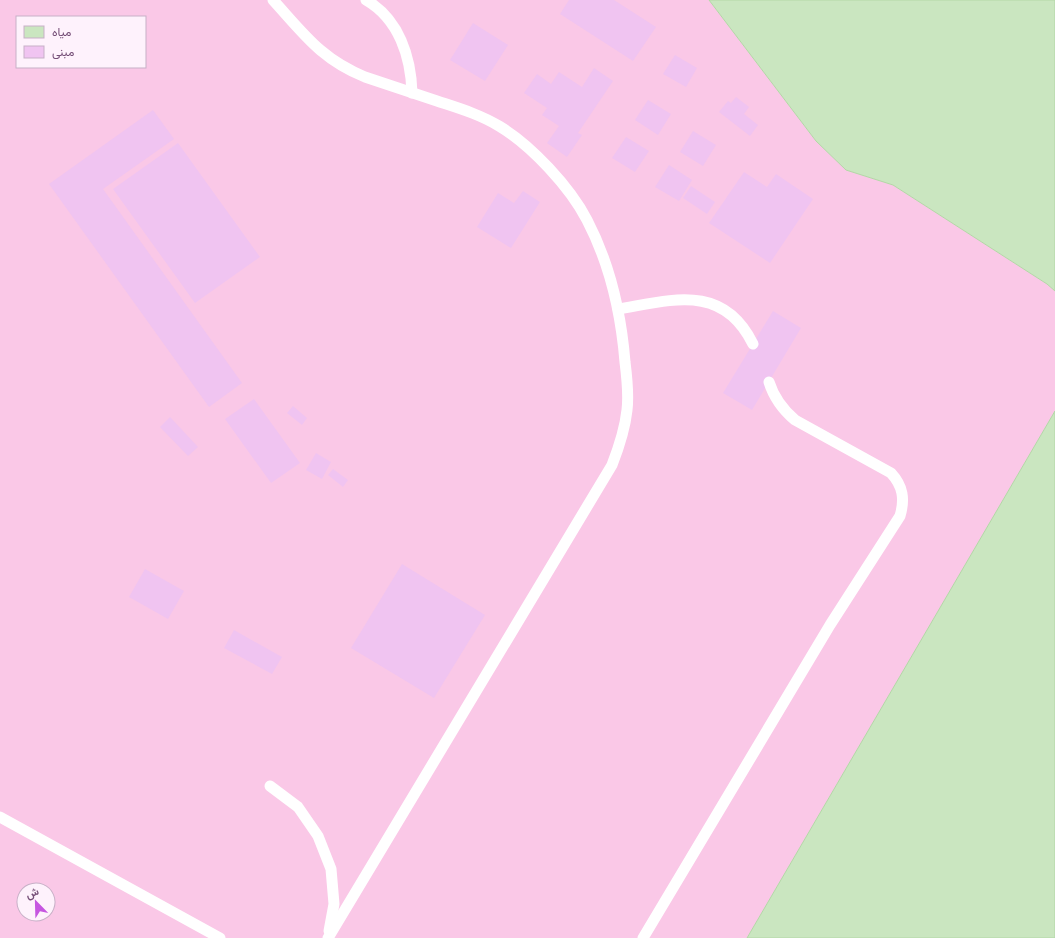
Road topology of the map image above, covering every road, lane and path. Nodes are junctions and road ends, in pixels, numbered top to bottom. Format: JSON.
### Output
{"nodes":[{"id":1,"x":273,"y":0,"type":"edge"},
{"id":2,"x":366,"y":0,"type":"edge"},
{"id":3,"x":412,"y":93,"type":"junction"},
{"id":4,"x":618,"y":310,"type":"junction"},
{"id":5,"x":753,"y":344,"type":"dead end"},
{"id":6,"x":769,"y":382,"type":"dead end"},
{"id":7,"x":270,"y":786,"type":"dead end"},
{"id":8,"x":0,"y":817,"type":"edge"},
{"id":9,"x":220,"y":938,"type":"edge"},
{"id":10,"x":328,"y":938,"type":"edge"},
{"id":11,"x":643,"y":938,"type":"edge"}],
"edges":[{"from":1,"to":3,"type":"lane"},
{"from":2,"to":3,"type":"lane"},
{"from":3,"to":4,"type":"lane"},
{"from":4,"to":5,"type":"lane"},
{"from":4,"to":10,"type":"lane"},
{"from":6,"to":11,"type":"lane"},
{"from":7,"to":10,"type":"lane"},
{"from":8,"to":9,"type":"lane"}]}
